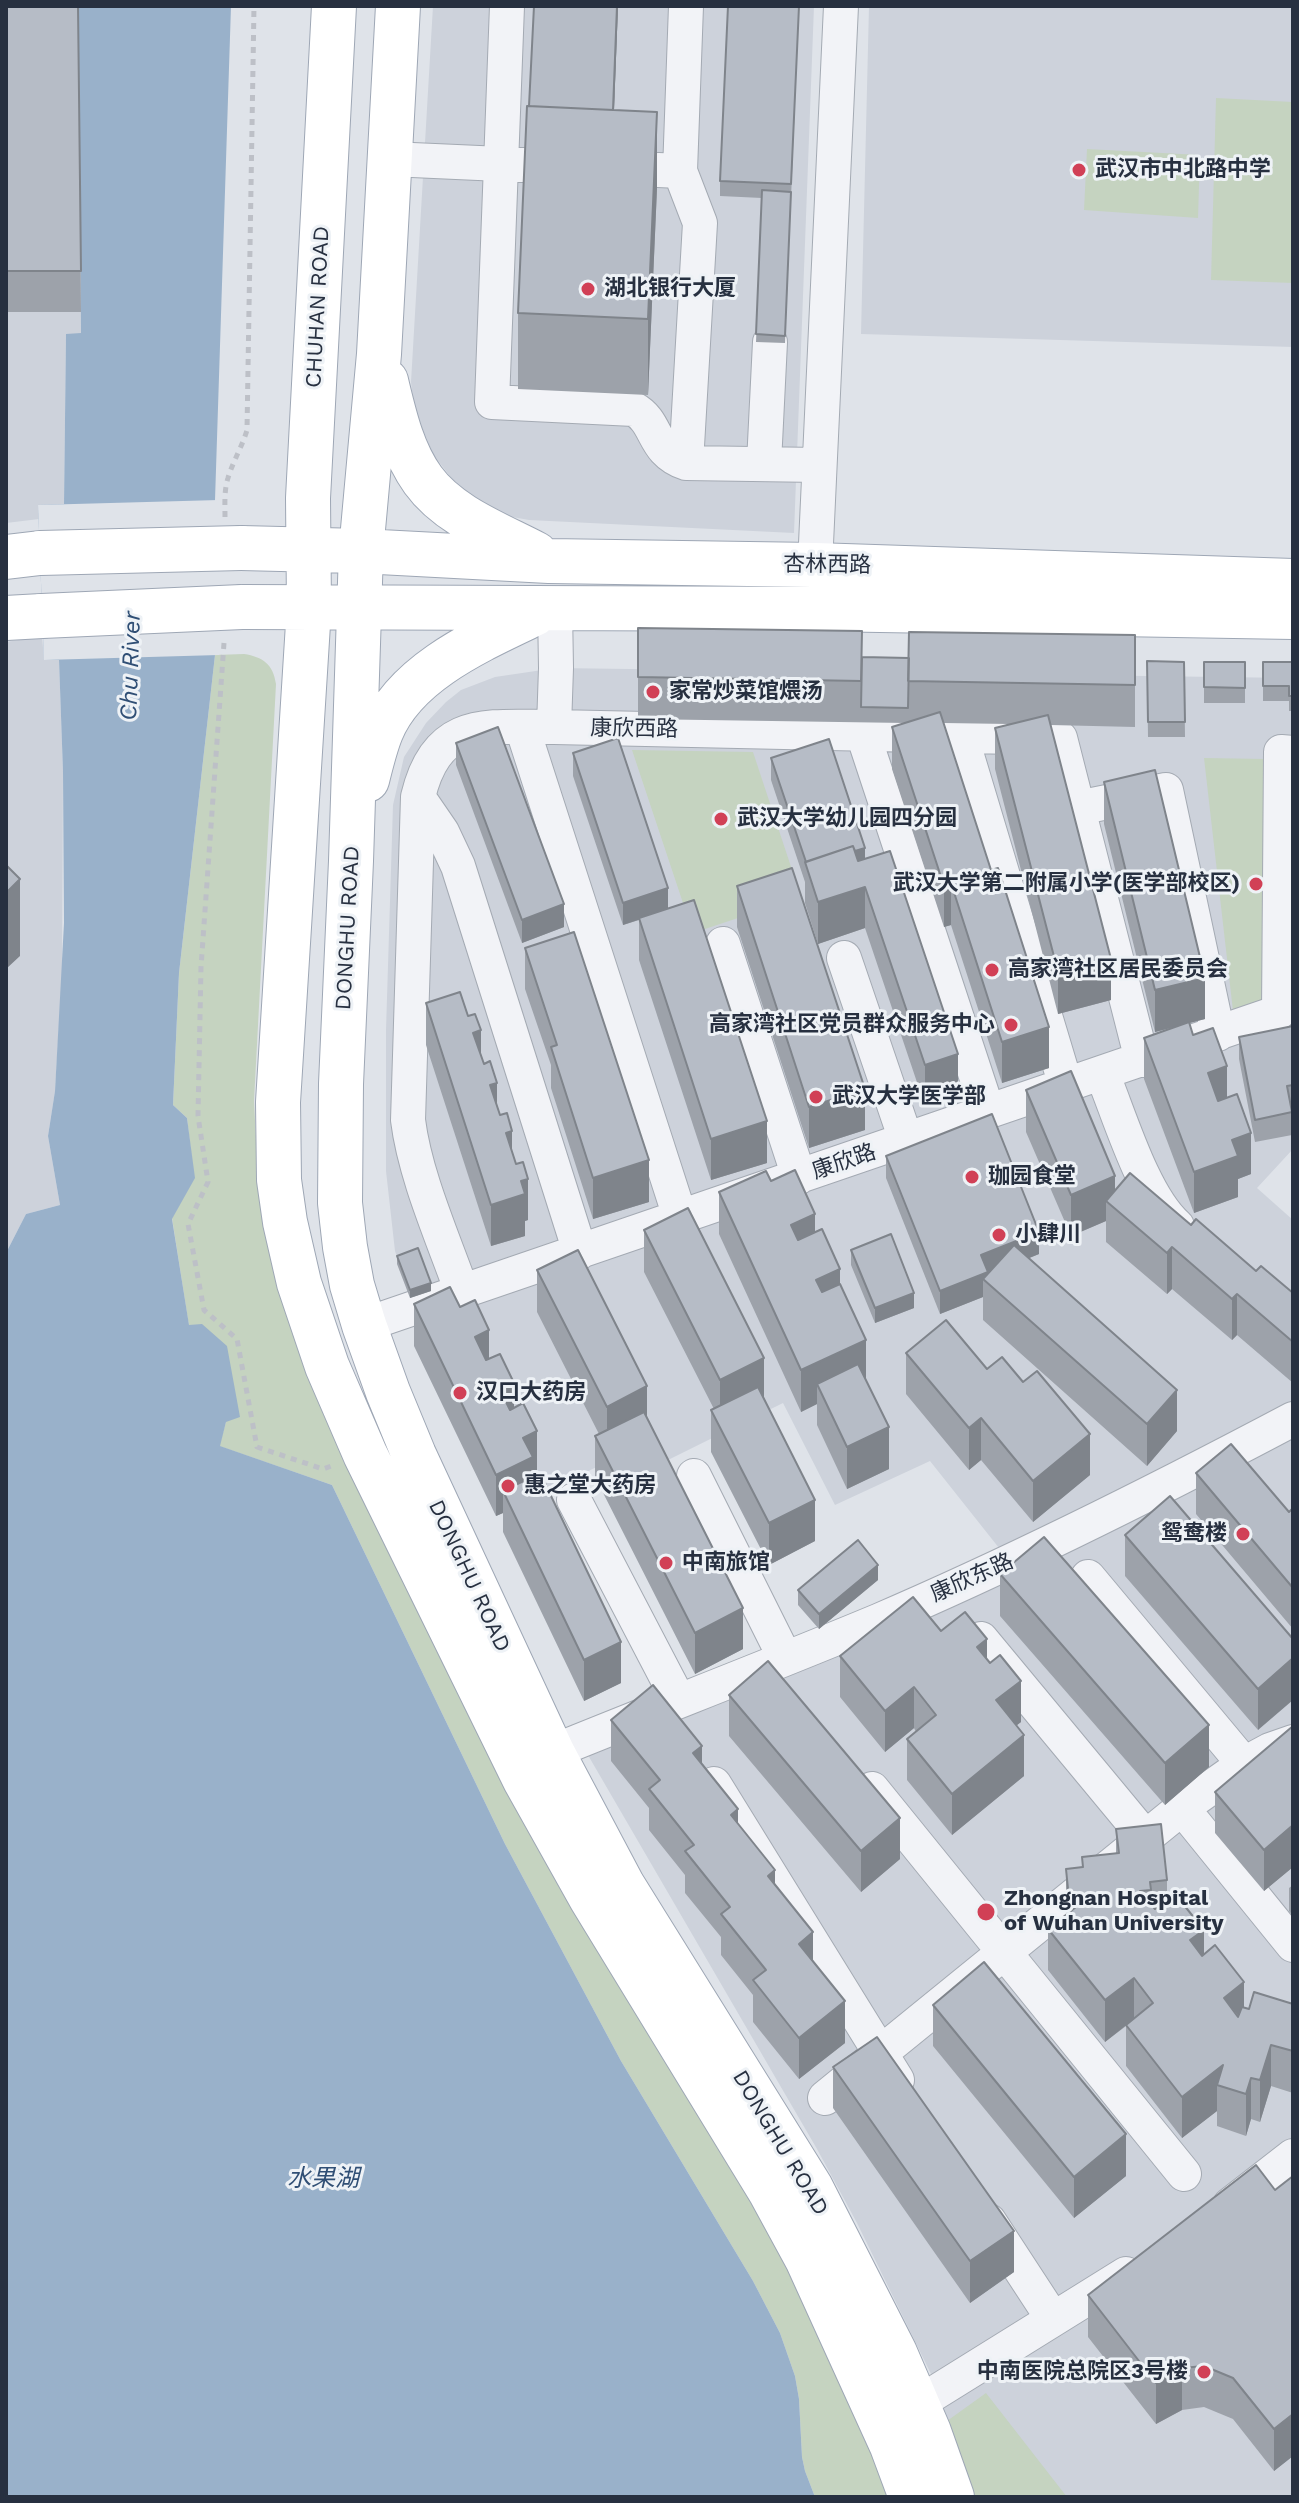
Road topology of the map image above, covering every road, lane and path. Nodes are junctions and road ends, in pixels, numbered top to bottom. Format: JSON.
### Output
{"nodes":[{"id":1,"x":254,"y":6,"type":"edge"},
{"id":2,"x":334,"y":6,"type":"edge"},
{"id":3,"x":398,"y":6,"type":"edge"},
{"id":4,"x":507,"y":6,"type":"edge"},
{"id":5,"x":686,"y":6,"type":"edge"},
{"id":6,"x":841,"y":6,"type":"edge"},
{"id":7,"x":390,"y":159,"type":"junction"},
{"id":8,"x":514,"y":164,"type":"junction"},
{"id":9,"x":625,"y":169,"type":"edge"},
{"id":10,"x":680,"y":171,"type":"junction"},
{"id":11,"x":770,"y":342,"type":"edge"},
{"id":12,"x":379,"y":354,"type":"junction"},
{"id":13,"x":686,"y":463,"type":"junction"},
{"id":14,"x":764,"y":463,"type":"junction"},
{"id":15,"x":819,"y":465,"type":"junction"},
{"id":16,"x":233,"y":534,"type":"junction"},
{"id":17,"x":309,"y":549,"type":"junction"},
{"id":18,"x":361,"y":551,"type":"junction"},
{"id":19,"x":23,"y":555,"type":"edge"},
{"id":20,"x":549,"y":561,"type":"junction"},
{"id":21,"x":815,"y":565,"type":"junction"},
{"id":22,"x":1293,"y":581,"type":"edge"},
{"id":23,"x":309,"y":608,"type":"junction"},
{"id":24,"x":359,"y":608,"type":"junction"},
{"id":25,"x":550,"y":609,"type":"junction"},
{"id":26,"x":24,"y":617,"type":"edge"},
{"id":27,"x":1293,"y":617,"type":"edge"},
{"id":28,"x":233,"y":622,"type":"junction"},
{"id":29,"x":538,"y":727,"type":"junction"},
{"id":30,"x":863,"y":734,"type":"junction"},
{"id":31,"x":961,"y":736,"type":"junction"},
{"id":32,"x":1293,"y":753,"type":"edge"},
{"id":33,"x":418,"y":797,"type":"junction"},
{"id":34,"x":1078,"y":808,"type":"junction"},
{"id":35,"x":351,"y":861,"type":"junction"},
{"id":36,"x":723,"y":944,"type":"dead end"},
{"id":37,"x":844,"y":958,"type":"dead end"},
{"id":38,"x":1218,"y":1034,"type":"junction"},
{"id":39,"x":1142,"y":1060,"type":"junction"},
{"id":40,"x":1102,"y":1073,"type":"junction"},
{"id":41,"x":1066,"y":1086,"type":"junction"},
{"id":42,"x":988,"y":1112,"type":"junction"},
{"id":43,"x":906,"y":1140,"type":"junction"},
{"id":44,"x":799,"y":1177,"type":"junction"},
{"id":45,"x":680,"y":1217,"type":"junction"},
{"id":46,"x":1201,"y":1246,"type":"edge"},
{"id":47,"x":580,"y":1252,"type":"junction"},
{"id":48,"x":462,"y":1292,"type":"junction"},
{"id":49,"x":364,"y":1325,"type":"junction"},
{"id":50,"x":1293,"y":1419,"type":"edge"},
{"id":51,"x":365,"y":1454,"type":"junction"},
{"id":52,"x":694,"y":1476,"type":"dead end"},
{"id":53,"x":574,"y":1500,"type":"dead end"},
{"id":54,"x":1088,"y":1577,"type":"dead end"},
{"id":55,"x":981,"y":1639,"type":"edge"},
{"id":56,"x":785,"y":1658,"type":"junction"},
{"id":57,"x":679,"y":1701,"type":"junction"},
{"id":58,"x":1293,"y":1742,"type":"edge"},
{"id":59,"x":552,"y":1752,"type":"junction"},
{"id":60,"x":701,"y":1763,"type":"edge"},
{"id":61,"x":851,"y":1764,"type":"edge"},
{"id":62,"x":1244,"y":1764,"type":"junction"},
{"id":63,"x":1182,"y":1808,"type":"junction"},
{"id":64,"x":1146,"y":1838,"type":"junction"},
{"id":65,"x":1293,"y":1945,"type":"edge"},
{"id":66,"x":1005,"y":1954,"type":"junction"},
{"id":67,"x":880,"y":2053,"type":"junction"},
{"id":68,"x":825,"y":2098,"type":"dead end"},
{"id":69,"x":915,"y":2107,"type":"edge"},
{"id":70,"x":1293,"y":2156,"type":"edge"},
{"id":71,"x":1184,"y":2174,"type":"dead end"},
{"id":72,"x":975,"y":2200,"type":"edge"},
{"id":73,"x":1207,"y":2222,"type":"edge"},
{"id":74,"x":1157,"y":2254,"type":"edge"},
{"id":75,"x":1053,"y":2319,"type":"junction"},
{"id":76,"x":917,"y":2404,"type":"junction"},
{"id":77,"x":911,"y":2497,"type":"edge"},
{"id":78,"x":952,"y":2497,"type":"edge"}],
"edges":[{"from":1,"to":16,"type":"path"},
{"from":2,"to":17,"type":"main road","name":"CHUHAN ROAD"},
{"from":3,"to":7,"type":"main road"},
{"from":4,"to":8,"type":"street"},
{"from":5,"to":10,"type":"street"},
{"from":6,"to":15,"type":"street"},
{"from":7,"to":8,"type":"street"},
{"from":7,"to":12,"type":"main road"},
{"from":8,"to":13,"type":"street"},
{"from":9,"to":10,"type":"street"},
{"from":10,"to":13,"type":"street"},
{"from":11,"to":14,"type":"street"},
{"from":12,"to":18,"type":"main road"},
{"from":12,"to":20,"type":"main road"},
{"from":13,"to":14,"type":"street"},
{"from":14,"to":15,"type":"street"},
{"from":15,"to":21,"type":"street"},
{"from":16,"to":17,"type":"main road"},
{"from":16,"to":19,"type":"main road","bridge":true},
{"from":17,"to":18,"type":"main road"},
{"from":17,"to":23,"type":"main road","name":"CHUHAN ROAD"},
{"from":18,"to":20,"type":"main road","name":"杏林西路"},
{"from":18,"to":24,"type":"main road","name":"DONGHU ROAD"},
{"from":20,"to":21,"type":"main road","name":"杏林西路"},
{"from":21,"to":22,"type":"main road","name":"杏林西路"},
{"from":23,"to":24,"type":"main road"},
{"from":23,"to":28,"type":"main road"},
{"from":23,"to":51,"type":"main road","name":"DONGHU ROAD"},
{"from":24,"to":25,"type":"main road","name":"杏林西路"},
{"from":24,"to":35,"type":"main road","name":"DONGHU ROAD"},
{"from":25,"to":27,"type":"main road","name":"杏林西路"},
{"from":25,"to":29,"type":"street"},
{"from":25,"to":35,"type":"main road"},
{"from":26,"to":28,"type":"main road","bridge":true},
{"from":28,"to":51,"type":"path"},
{"from":29,"to":30,"type":"street","name":"康欣西路"},
{"from":29,"to":33,"type":"street","name":"康欣西路"},
{"from":29,"to":45,"type":"street"},
{"from":30,"to":31,"type":"street","name":"康欣西路"},
{"from":30,"to":42,"type":"street"},
{"from":31,"to":34,"type":"street","name":"康欣西路"},
{"from":31,"to":41,"type":"street"},
{"from":32,"to":38,"type":"street","name":"康欣路"},
{"from":33,"to":47,"type":"street"},
{"from":33,"to":48,"type":"street","name":"康欣西路"},
{"from":34,"to":38,"type":"street"},
{"from":34,"to":39,"type":"street","name":"康欣西路"},
{"from":35,"to":49,"type":"main road","name":"DONGHU ROAD"},
{"from":36,"to":44,"type":"street"},
{"from":37,"to":43,"type":"street"},
{"from":38,"to":39,"type":"street","name":"康欣路"},
{"from":39,"to":40,"type":"street","name":"康欣路"},
{"from":40,"to":41,"type":"street","name":"康欣路"},
{"from":40,"to":46,"type":"street"},
{"from":41,"to":42,"type":"street","name":"康欣路"},
{"from":42,"to":43,"type":"street","name":"康欣路"},
{"from":43,"to":44,"type":"street","name":"康欣路"},
{"from":44,"to":45,"type":"street","name":"康欣路"},
{"from":45,"to":47,"type":"street","name":"康欣路"},
{"from":47,"to":48,"type":"street","name":"康欣路"},
{"from":48,"to":49,"type":"street","name":"康欣路"},
{"from":49,"to":59,"type":"main road","name":"DONGHU ROAD"},
{"from":50,"to":56,"type":"street","name":"康欣东路"},
{"from":51,"to":77,"type":"main road","name":"DONGHU ROAD"},
{"from":52,"to":56,"type":"street"},
{"from":53,"to":57,"type":"street"},
{"from":54,"to":62,"type":"street"},
{"from":55,"to":64,"type":"street"},
{"from":56,"to":57,"type":"street","name":"康欣东路"},
{"from":57,"to":59,"type":"street","name":"康欣东路"},
{"from":58,"to":62,"type":"street"},
{"from":59,"to":76,"type":"main road","name":"DONGHU ROAD"},
{"from":60,"to":67,"type":"street"},
{"from":61,"to":66,"type":"street"},
{"from":62,"to":63,"type":"street"},
{"from":63,"to":64,"type":"street"},
{"from":63,"to":65,"type":"street"},
{"from":64,"to":66,"type":"street"},
{"from":66,"to":67,"type":"street"},
{"from":66,"to":71,"type":"street"},
{"from":67,"to":68,"type":"street"},
{"from":67,"to":69,"type":"street"},
{"from":70,"to":73,"type":"street"},
{"from":72,"to":75,"type":"street"},
{"from":74,"to":75,"type":"street"},
{"from":75,"to":76,"type":"street"},
{"from":76,"to":78,"type":"main road","name":"DONGHU ROAD"}]}
